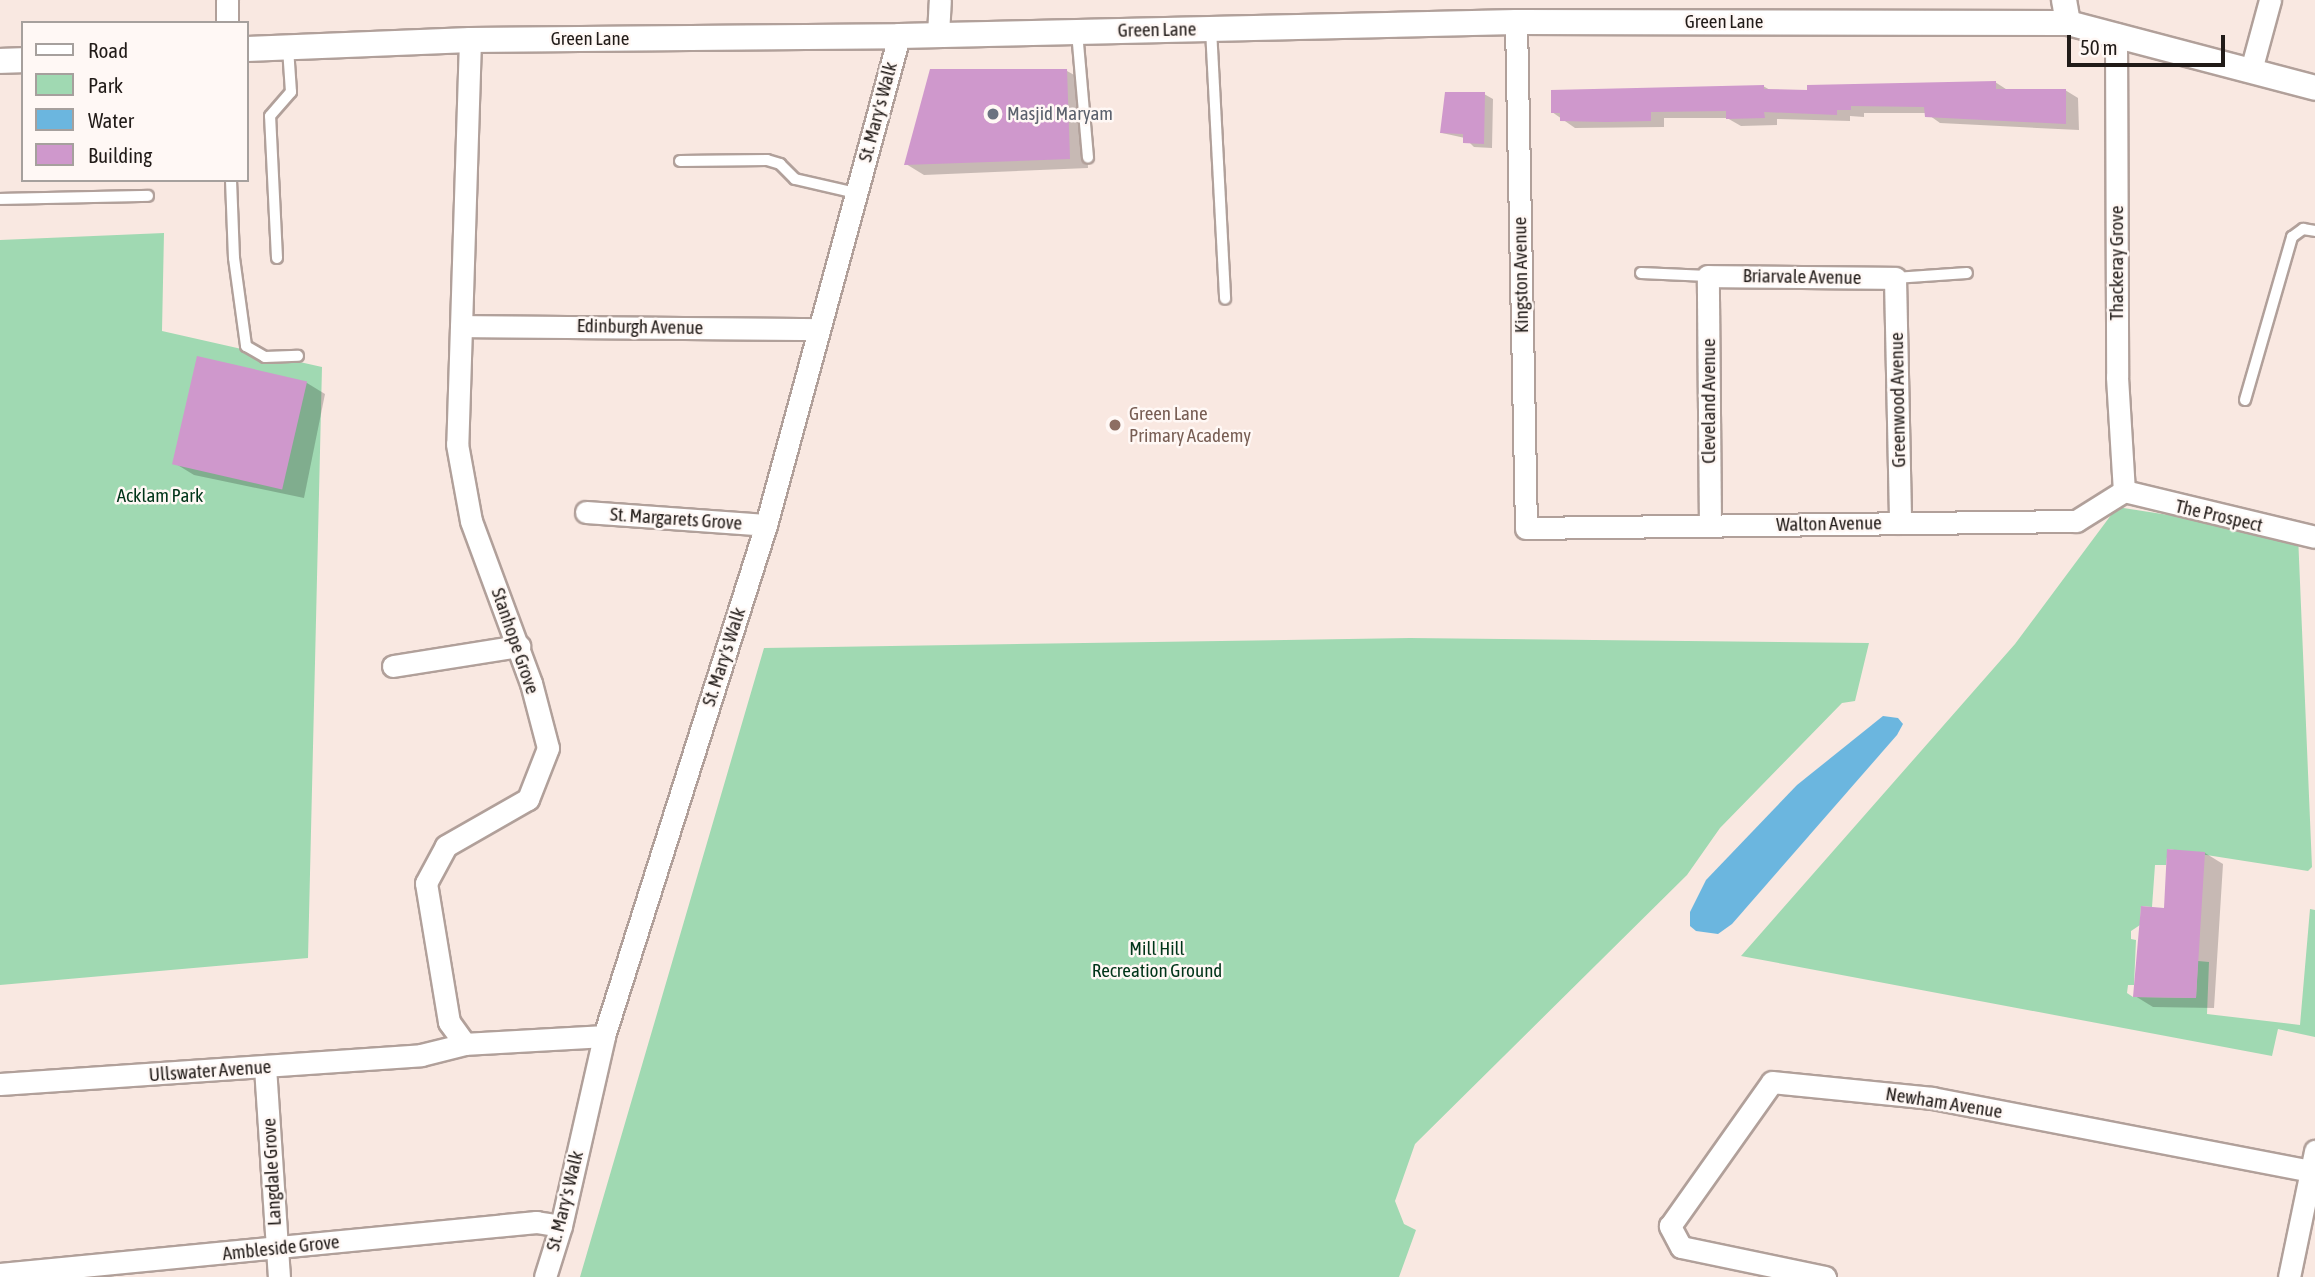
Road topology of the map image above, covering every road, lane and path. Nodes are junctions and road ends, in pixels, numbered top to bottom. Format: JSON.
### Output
{"nodes":[{"id":1,"x":227,"y":0,"type":"edge"},
{"id":2,"x":940,"y":0,"type":"edge"},
{"id":3,"x":2270,"y":0,"type":"edge"},
{"id":4,"x":2066,"y":11,"type":"edge"},
{"id":5,"x":227,"y":21,"type":"edge"},
{"id":6,"x":1516,"y":22,"type":"junction"},
{"id":7,"x":1211,"y":29,"type":"junction"},
{"id":8,"x":1077,"y":32,"type":"junction"},
{"id":9,"x":2116,"y":34,"type":"junction"},
{"id":10,"x":899,"y":36,"type":"junction"},
{"id":11,"x":938,"y":36,"type":"junction"},
{"id":12,"x":470,"y":40,"type":"junction"},
{"id":13,"x":288,"y":47,"type":"junction"},
{"id":14,"x":248,"y":49,"type":"edge"},
{"id":15,"x":21,"y":60,"type":"edge"},
{"id":16,"x":0,"y":61,"type":"edge"},
{"id":17,"x":2251,"y":70,"type":"junction"},
{"id":18,"x":2315,"y":88,"type":"edge"},
{"id":19,"x":1088,"y":158,"type":"dead end"},
{"id":20,"x":680,"y":160,"type":"dead end"},
{"id":21,"x":231,"y":182,"type":"edge"},
{"id":22,"x":856,"y":193,"type":"junction"},
{"id":23,"x":148,"y":196,"type":"dead end"},
{"id":24,"x":0,"y":199,"type":"edge"},
{"id":25,"x":2315,"y":231,"type":"edge"},
{"id":26,"x":277,"y":258,"type":"dead end"},
{"id":27,"x":1642,"y":273,"type":"dead end"},
{"id":28,"x":1966,"y":273,"type":"dead end"},
{"id":29,"x":1708,"y":276,"type":"junction"},
{"id":30,"x":1895,"y":278,"type":"junction"},
{"id":31,"x":1225,"y":299,"type":"dead end"},
{"id":32,"x":461,"y":326,"type":"junction"},
{"id":33,"x":819,"y":329,"type":"junction"},
{"id":34,"x":298,"y":356,"type":"dead end"},
{"id":35,"x":2245,"y":400,"type":"dead end"},
{"id":36,"x":2124,"y":491,"type":"junction"},
{"id":37,"x":586,"y":512,"type":"dead end"},
{"id":38,"x":1900,"y":523,"type":"junction"},
{"id":39,"x":766,"y":525,"type":"junction"},
{"id":40,"x":1710,"y":526,"type":"junction"},
{"id":41,"x":1526,"y":528,"type":"joint"},
{"id":42,"x":2315,"y":537,"type":"edge"},
{"id":43,"x":519,"y":646,"type":"junction"},
{"id":44,"x":393,"y":666,"type":"dead end"},
{"id":45,"x":604,"y":1036,"type":"junction"},
{"id":46,"x":465,"y":1044,"type":"junction"},
{"id":47,"x":265,"y":1067,"type":"junction"},
{"id":48,"x":0,"y":1084,"type":"edge"},
{"id":49,"x":2313,"y":1161,"type":"edge"},
{"id":50,"x":561,"y":1226,"type":"junction"},
{"id":51,"x":276,"y":1250,"type":"junction"},
{"id":52,"x":0,"y":1274,"type":"edge"},
{"id":53,"x":546,"y":1276,"type":"edge"},
{"id":54,"x":279,"y":1277,"type":"edge"},
{"id":55,"x":1825,"y":1277,"type":"edge"},
{"id":56,"x":2289,"y":1277,"type":"edge"}],
"edges":[{"from":1,"to":5,"type":"street"},
{"from":2,"to":11,"type":"street"},
{"from":3,"to":17,"type":"street"},
{"from":4,"to":6,"type":"street","name":"Green Lane"},
{"from":4,"to":9,"type":"street","name":"Green Lane"},
{"from":6,"to":7,"type":"street","name":"Green Lane"},
{"from":6,"to":41,"type":"street","name":"Kingston Avenue"},
{"from":7,"to":8,"type":"street","name":"Green Lane"},
{"from":7,"to":31,"type":"lane"},
{"from":8,"to":11,"type":"street","name":"Green Lane"},
{"from":8,"to":19,"type":"lane"},
{"from":9,"to":17,"type":"street","name":"Green Lane"},
{"from":9,"to":36,"type":"street","name":"Thackeray Grove"},
{"from":10,"to":11,"type":"street","name":"Green Lane"},
{"from":10,"to":12,"type":"street","name":"Green Lane"},
{"from":10,"to":22,"type":"street","name":"St. Mary's Walk"},
{"from":12,"to":13,"type":"street","name":"Green Lane"},
{"from":12,"to":32,"type":"street","name":"Stanhope Grove"},
{"from":13,"to":14,"type":"street","name":"Green Lane"},
{"from":13,"to":26,"type":"lane"},
{"from":15,"to":16,"type":"street"},
{"from":17,"to":18,"type":"street","name":"Green Lane"},
{"from":20,"to":22,"type":"lane"},
{"from":21,"to":34,"type":"lane"},
{"from":22,"to":33,"type":"street","name":"St. Mary's Walk"},
{"from":23,"to":24,"type":"lane"},
{"from":25,"to":35,"type":"lane"},
{"from":27,"to":29,"type":"lane"},
{"from":28,"to":30,"type":"lane"},
{"from":29,"to":30,"type":"street","name":"Briarvale Avenue"},
{"from":29,"to":40,"type":"street","name":"Cleveland Avenue"},
{"from":30,"to":38,"type":"street","name":"Greenwood Avenue"},
{"from":32,"to":33,"type":"street","name":"Edinburgh Avenue"},
{"from":32,"to":43,"type":"street","name":"Stanhope Grove"},
{"from":33,"to":39,"type":"street","name":"St. Mary's Walk"},
{"from":36,"to":38,"type":"street","name":"Walton Avenue"},
{"from":36,"to":42,"type":"street","name":"The Prospect"},
{"from":37,"to":39,"type":"street","name":"St. Margarets Grove"},
{"from":38,"to":40,"type":"street","name":"Walton Avenue"},
{"from":39,"to":45,"type":"street","name":"St. Mary's Walk"},
{"from":40,"to":41,"type":"street","name":"Walton Avenue"},
{"from":43,"to":44,"type":"street"},
{"from":43,"to":46,"type":"street","name":"Stanhope Grove"},
{"from":45,"to":46,"type":"street"},
{"from":45,"to":50,"type":"street","name":"St. Mary's Walk"},
{"from":46,"to":47,"type":"street","name":"Ullswater Avenue"},
{"from":47,"to":48,"type":"street","name":"Ullswater Avenue"},
{"from":47,"to":51,"type":"street","name":"Langdale Grove"},
{"from":49,"to":55,"type":"street","name":"Newham Avenue"},
{"from":49,"to":56,"type":"street"},
{"from":50,"to":51,"type":"street","name":"Ambleside Grove"},
{"from":50,"to":53,"type":"street","name":"St. Mary's Walk"},
{"from":51,"to":52,"type":"street","name":"Ambleside Grove"},
{"from":51,"to":54,"type":"street","name":"Langdale Grove"}]}
